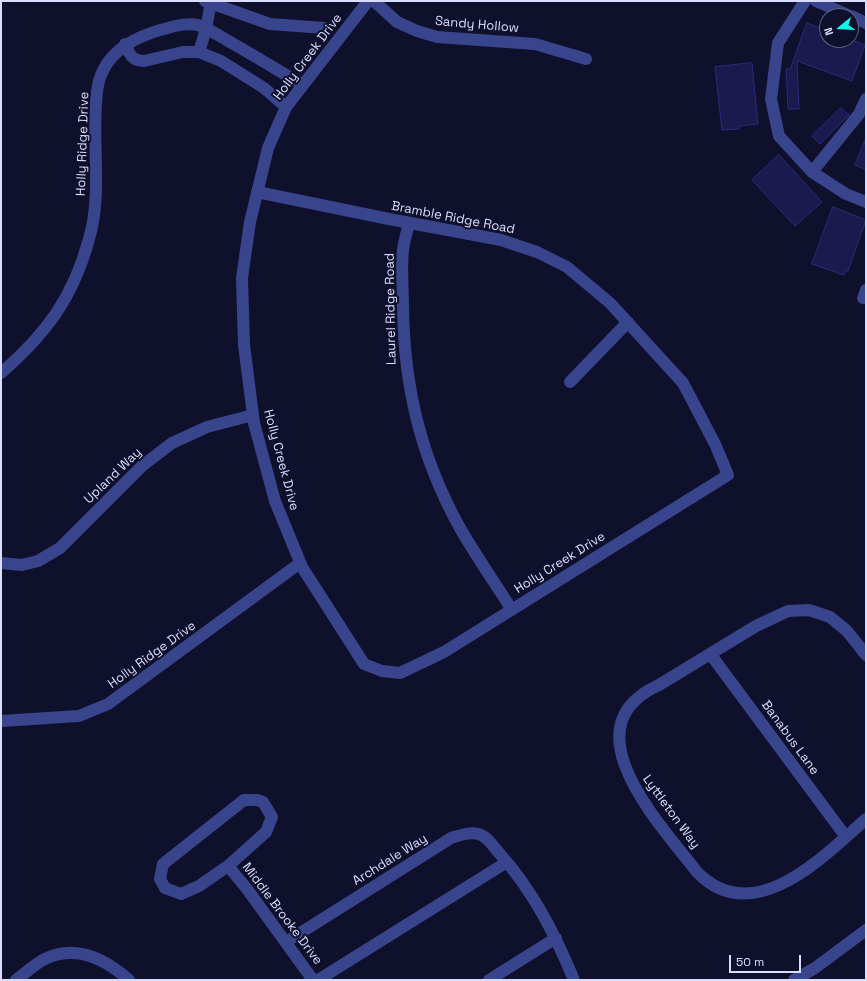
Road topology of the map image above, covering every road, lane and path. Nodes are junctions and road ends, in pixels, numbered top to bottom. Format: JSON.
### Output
{"nodes":[{"id":1,"x":368,"y":1,"type":"edge"},
{"id":2,"x":374,"y":1,"type":"edge"},
{"id":3,"x":805,"y":1,"type":"edge"},
{"id":4,"x":816,"y":1,"type":"edge"},
{"id":5,"x":208,"y":2,"type":"edge"},
{"id":6,"x":832,"y":8,"type":"edge"},
{"id":7,"x":324,"y":28,"type":"dead end"},
{"id":8,"x":206,"y":29,"type":"junction"},
{"id":9,"x":125,"y":44,"type":"junction"},
{"id":10,"x":199,"y":52,"type":"junction"},
{"id":11,"x":586,"y":59,"type":"dead end"},
{"id":12,"x":303,"y":85,"type":"junction"},
{"id":13,"x":866,"y":99,"type":"edge"},
{"id":14,"x":286,"y":107,"type":"junction"},
{"id":15,"x":812,"y":172,"type":"junction"},
{"id":16,"x":257,"y":192,"type":"junction"},
{"id":17,"x":866,"y":202,"type":"edge"},
{"id":18,"x":409,"y":223,"type":"junction"},
{"id":19,"x":628,"y":322,"type":"junction"},
{"id":20,"x":1,"y":373,"type":"edge"},
{"id":21,"x":570,"y":382,"type":"dead end"},
{"id":22,"x":253,"y":416,"type":"junction"},
{"id":23,"x":728,"y":475,"type":"joint"},
{"id":24,"x":1,"y":563,"type":"edge"},
{"id":25,"x":300,"y":563,"type":"junction"},
{"id":26,"x":512,"y":610,"type":"junction"},
{"id":27,"x":711,"y":655,"type":"junction"},
{"id":28,"x":866,"y":655,"type":"edge"},
{"id":29,"x":1,"y":721,"type":"edge"},
{"id":30,"x":866,"y":819,"type":"edge"},
{"id":31,"x":846,"y":837,"type":"junction"},
{"id":32,"x":507,"y":862,"type":"junction"},
{"id":33,"x":228,"y":866,"type":"junction"},
{"id":34,"x":866,"y":930,"type":"edge"},
{"id":35,"x":556,"y":938,"type":"junction"},
{"id":36,"x":286,"y":942,"type":"junction"},
{"id":37,"x":16,"y":980,"type":"edge"},
{"id":38,"x":128,"y":980,"type":"edge"},
{"id":39,"x":313,"y":980,"type":"edge"},
{"id":40,"x":318,"y":980,"type":"edge"},
{"id":41,"x":489,"y":980,"type":"edge"},
{"id":42,"x":574,"y":980,"type":"edge"},
{"id":43,"x":794,"y":980,"type":"edge"}],
"edges":[{"from":1,"to":12,"type":"street","name":"Holly Creek Drive"},
{"from":2,"to":11,"type":"street","name":"Sandy Hollow"},
{"from":3,"to":15,"type":"street"},
{"from":4,"to":6,"type":"street"},
{"from":5,"to":7,"type":"street"},
{"from":5,"to":8,"type":"street"},
{"from":8,"to":9,"type":"street","name":"Holly Ridge Drive"},
{"from":8,"to":10,"type":"street"},
{"from":8,"to":12,"type":"street","name":"Holly Ridge Drive"},
{"from":9,"to":10,"type":"street"},
{"from":9,"to":20,"type":"street","name":"Holly Ridge Drive"},
{"from":10,"to":14,"type":"street"},
{"from":12,"to":14,"type":"street","name":"Holly Creek Drive"},
{"from":13,"to":15,"type":"street"},
{"from":14,"to":16,"type":"street","name":"Holly Creek Drive"},
{"from":15,"to":17,"type":"street"},
{"from":16,"to":18,"type":"street","name":"Bramble Ridge Road"},
{"from":16,"to":22,"type":"street","name":"Holly Creek Drive"},
{"from":18,"to":19,"type":"street","name":"Bramble Ridge Road"},
{"from":18,"to":26,"type":"street","name":"Laurel Ridge Road"},
{"from":19,"to":21,"type":"street"},
{"from":19,"to":23,"type":"street","name":"Bramble Ridge Road"},
{"from":22,"to":24,"type":"street","name":"Upland Way"},
{"from":22,"to":25,"type":"street","name":"Holly Creek Drive"},
{"from":23,"to":26,"type":"street","name":"Holly Creek Drive"},
{"from":25,"to":26,"type":"street","name":"Holly Creek Drive"},
{"from":25,"to":29,"type":"street","name":"Holly Ridge Drive"},
{"from":27,"to":28,"type":"street","name":"Lyttleton Way"},
{"from":27,"to":31,"type":"street","name":"Banabus Lane"},
{"from":27,"to":31,"type":"street","name":"Lyttleton Way"},
{"from":30,"to":31,"type":"street","name":"Lyttleton Way"},
{"from":32,"to":35,"type":"street","name":"Archdale Way"},
{"from":32,"to":36,"type":"street","name":"Archdale Way"},
{"from":32,"to":40,"type":"street"},
{"from":33,"to":33,"type":"street","name":"Middle Brooke Drive"},
{"from":33,"to":36,"type":"street","name":"Middle Brooke Drive"},
{"from":34,"to":43,"type":"street"},
{"from":35,"to":41,"type":"street"},
{"from":35,"to":42,"type":"street","name":"Archdale Way"},
{"from":36,"to":39,"type":"street","name":"Middle Brooke Drive"},
{"from":37,"to":38,"type":"street"}]}
